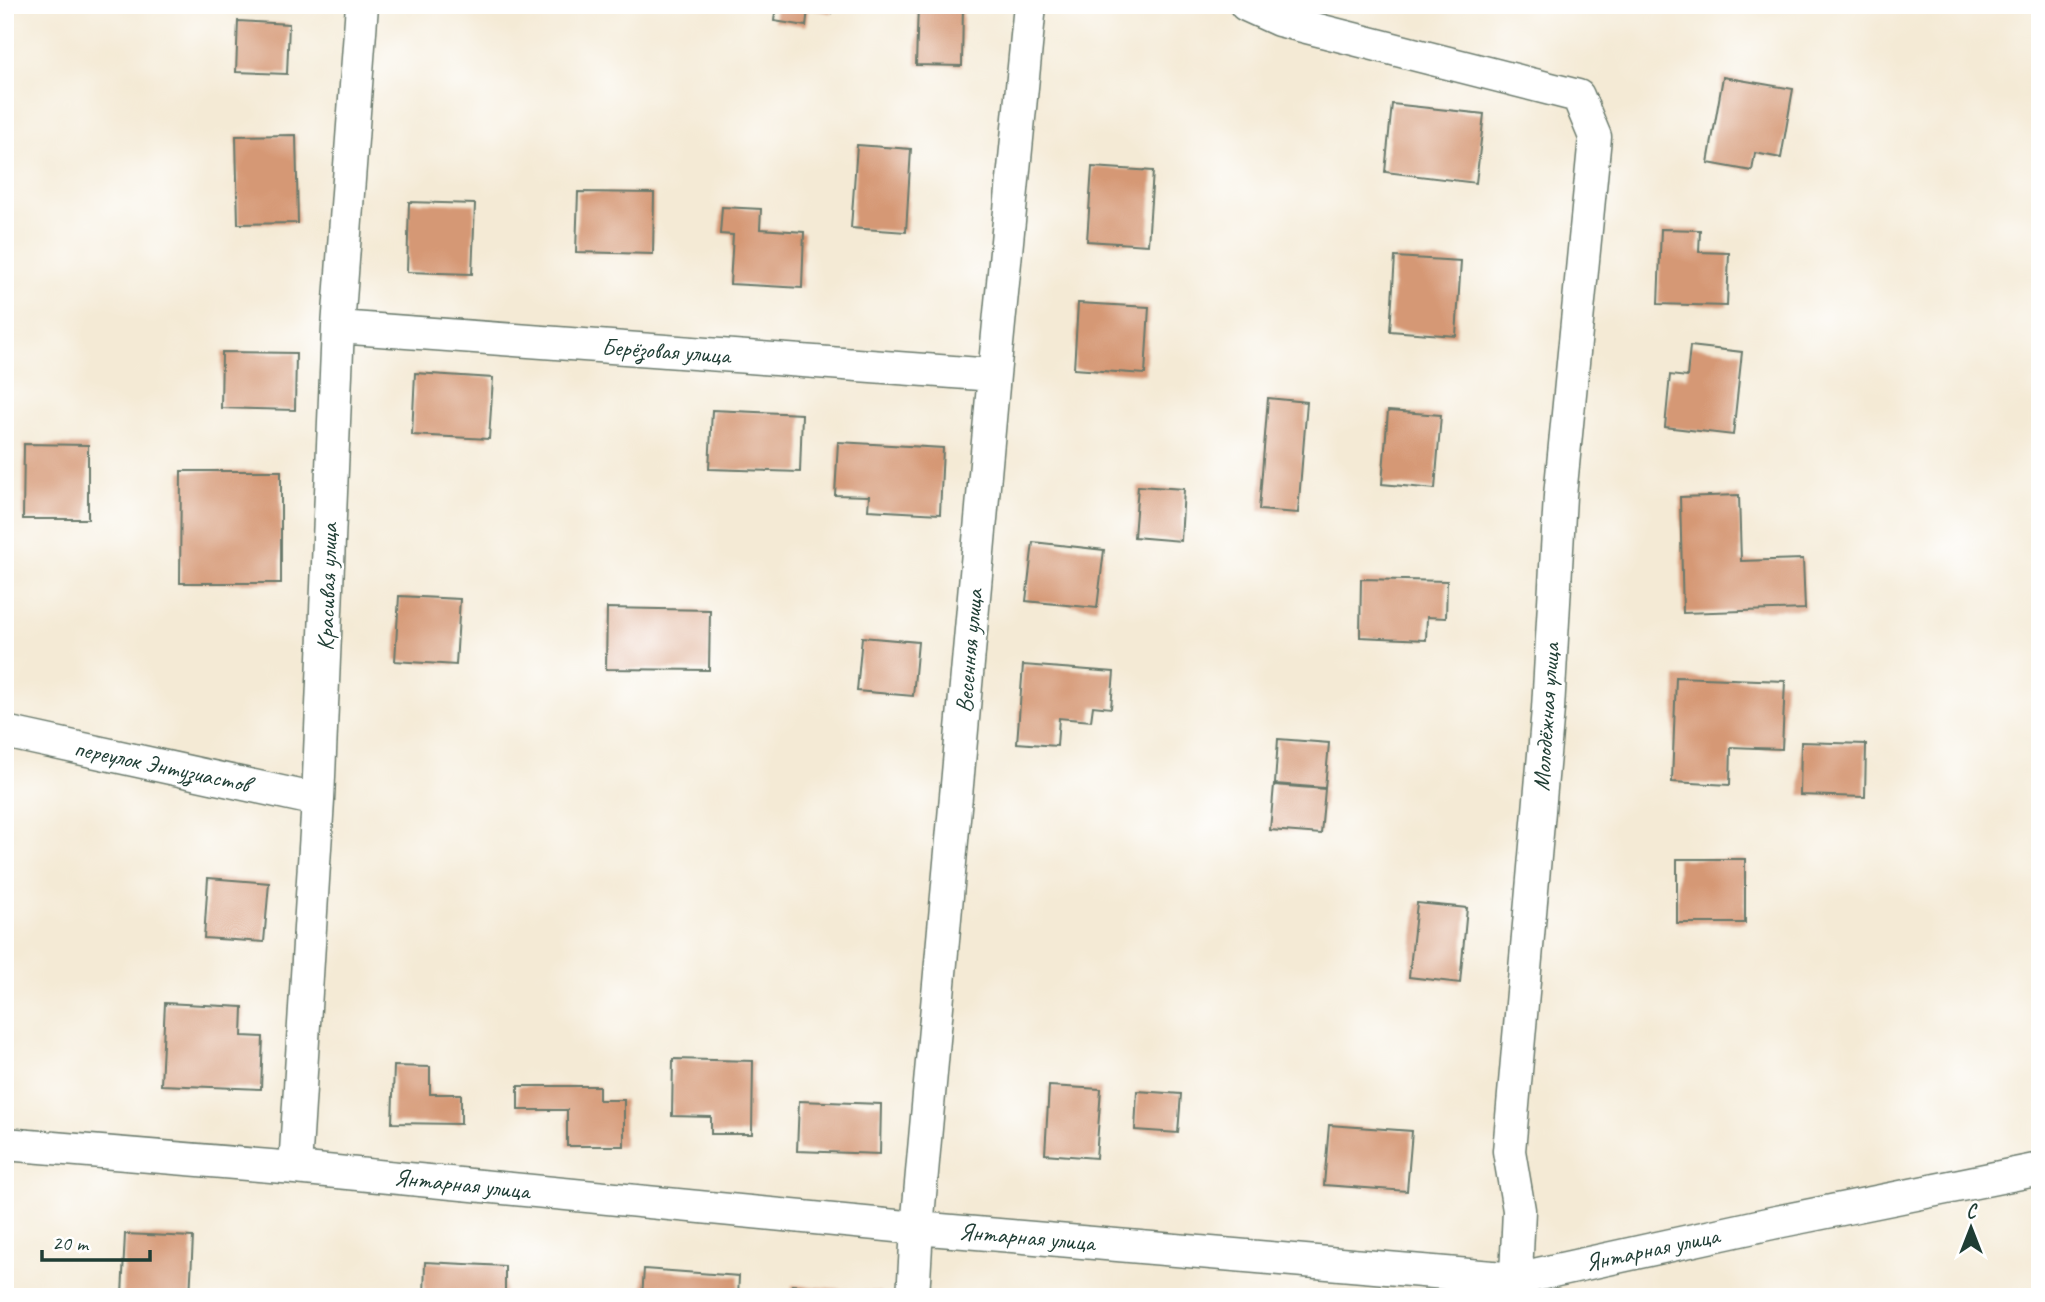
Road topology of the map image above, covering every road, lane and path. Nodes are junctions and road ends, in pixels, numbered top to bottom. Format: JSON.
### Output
{"nodes":[{"id":1,"x":362,"y":5,"type":"edge"},
{"id":2,"x":1030,"y":5,"type":"edge"},
{"id":3,"x":1246,"y":5,"type":"edge"},
{"id":4,"x":338,"y":327,"type":"junction"},
{"id":5,"x":994,"y":375,"type":"junction"},
{"id":6,"x":5,"y":732,"type":"edge"},
{"id":7,"x":318,"y":800,"type":"junction"},
{"id":8,"x":5,"y":1144,"type":"edge"},
{"id":9,"x":295,"y":1168,"type":"junction"},
{"id":10,"x":2040,"y":1169,"type":"edge"},
{"id":11,"x":917,"y":1228,"type":"junction"},
{"id":12,"x":1516,"y":1288,"type":"edge"},
{"id":13,"x":913,"y":1297,"type":"edge"}],
"edges":[{"from":1,"to":4,"type":"street","name":"Красивая улица"},
{"from":2,"to":5,"type":"street","name":"Весенняя улица"},
{"from":3,"to":12,"type":"street","name":"Молодёжная улица"},
{"from":4,"to":5,"type":"street","name":"Берёзовая улица"},
{"from":4,"to":7,"type":"street","name":"Красивая улица"},
{"from":5,"to":11,"type":"street","name":"Весенняя улица"},
{"from":6,"to":7,"type":"street","name":"переулок Энтузиастов"},
{"from":7,"to":9,"type":"street","name":"Красивая улица"},
{"from":8,"to":9,"type":"street","name":"Янтарная улица"},
{"from":9,"to":11,"type":"street","name":"Янтарная улица"},
{"from":10,"to":12,"type":"street","name":"Янтарная улица"},
{"from":11,"to":12,"type":"street","name":"Янтарная улица"},
{"from":11,"to":13,"type":"street","name":"Весенняя улица"}]}
